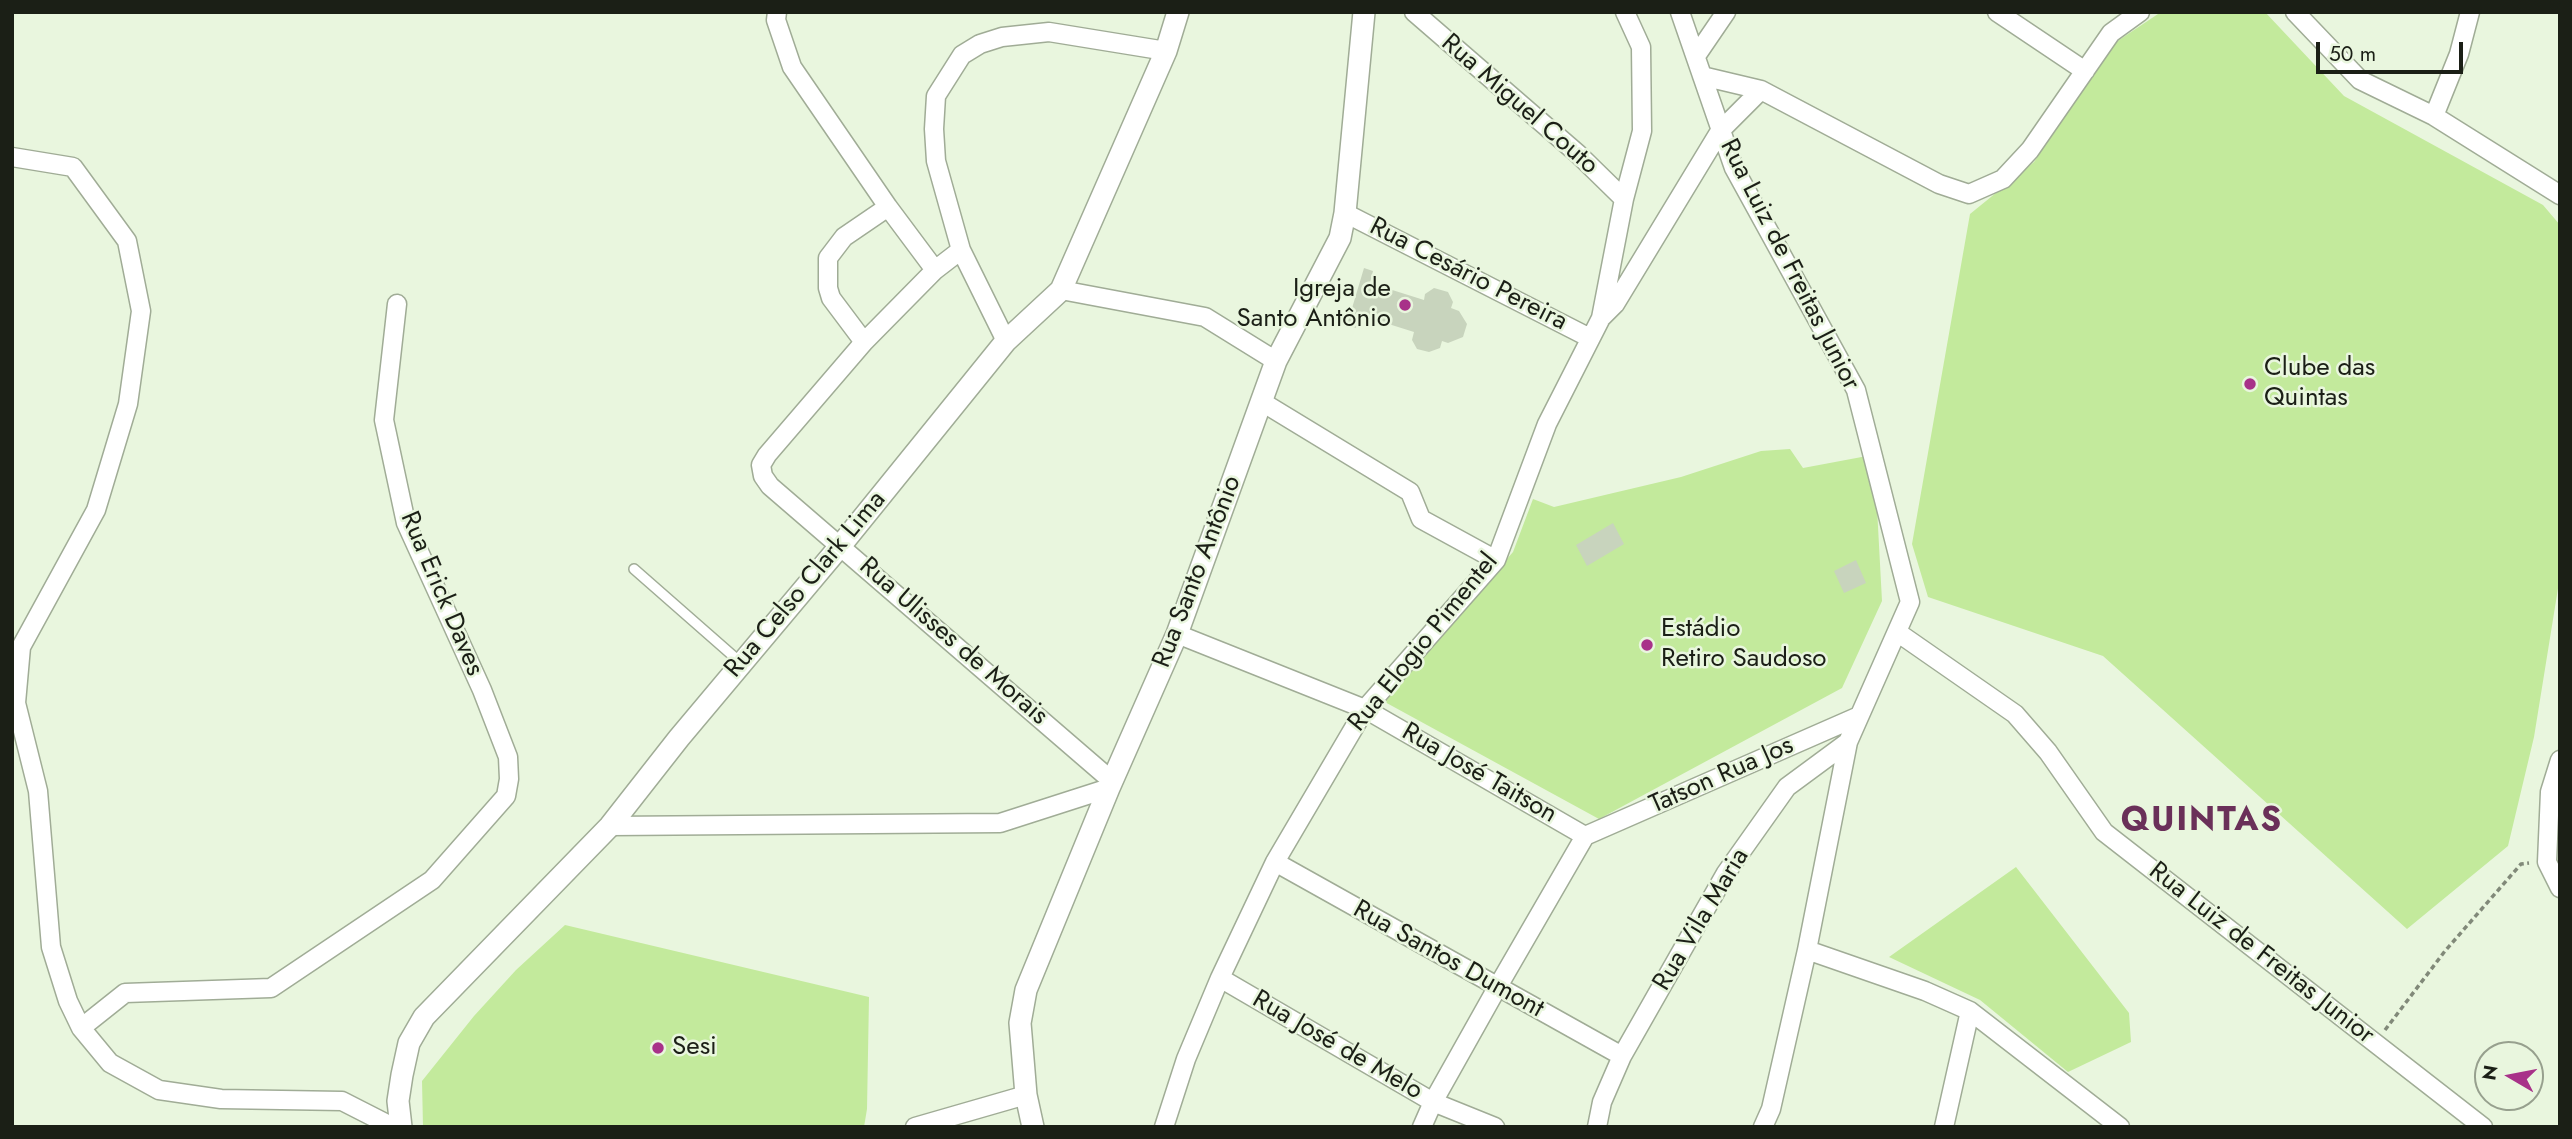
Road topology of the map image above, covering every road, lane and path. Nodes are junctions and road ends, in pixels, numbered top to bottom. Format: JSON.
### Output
{"nodes":[{"id":1,"x":777,"y":12,"type":"edge"},
{"id":2,"x":1178,"y":12,"type":"edge"},
{"id":3,"x":1364,"y":12,"type":"edge"},
{"id":4,"x":1414,"y":12,"type":"edge"},
{"id":5,"x":1625,"y":12,"type":"edge"},
{"id":6,"x":1680,"y":12,"type":"edge"},
{"id":7,"x":1997,"y":12,"type":"edge"},
{"id":8,"x":2140,"y":12,"type":"edge"},
{"id":9,"x":2295,"y":12,"type":"edge"},
{"id":10,"x":2470,"y":12,"type":"edge"},
{"id":11,"x":1722,"y":13,"type":"edge"},
{"id":12,"x":1166,"y":51,"type":"junction"},
{"id":13,"x":1696,"y":56,"type":"junction"},
{"id":14,"x":2085,"y":71,"type":"junction"},
{"id":15,"x":1702,"y":76,"type":"junction"},
{"id":16,"x":1761,"y":90,"type":"junction"},
{"id":17,"x":2434,"y":116,"type":"junction"},
{"id":18,"x":1720,"y":131,"type":"junction"},
{"id":19,"x":12,"y":157,"type":"edge"},
{"id":20,"x":2560,"y":195,"type":"edge"},
{"id":21,"x":1624,"y":198,"type":"junction"},
{"id":22,"x":888,"y":207,"type":"junction"},
{"id":23,"x":1345,"y":213,"type":"junction"},
{"id":24,"x":961,"y":250,"type":"junction"},
{"id":25,"x":935,"y":270,"type":"junction"},
{"id":26,"x":1061,"y":290,"type":"junction"},
{"id":27,"x":397,"y":304,"type":"dead end"},
{"id":28,"x":1601,"y":318,"type":"junction"},
{"id":29,"x":1590,"y":338,"type":"junction"},
{"id":30,"x":1006,"y":341,"type":"junction"},
{"id":31,"x":864,"y":342,"type":"junction"},
{"id":32,"x":1276,"y":360,"type":"junction"},
{"id":33,"x":1262,"y":402,"type":"junction"},
{"id":34,"x":841,"y":545,"type":"junction"},
{"id":35,"x":1496,"y":560,"type":"junction"},
{"id":36,"x":634,"y":569,"type":"dead end"},
{"id":37,"x":1897,"y":632,"type":"junction"},
{"id":38,"x":1177,"y":634,"type":"junction"},
{"id":39,"x":741,"y":663,"type":"junction"},
{"id":40,"x":1366,"y":709,"type":"junction"},
{"id":41,"x":1859,"y":716,"type":"junction"},
{"id":42,"x":1848,"y":742,"type":"junction"},
{"id":43,"x":2560,"y":760,"type":"edge"},
{"id":44,"x":1111,"y":784,"type":"junction"},
{"id":45,"x":610,"y":826,"type":"junction"},
{"id":46,"x":1585,"y":836,"type":"junction"},
{"id":47,"x":1275,"y":862,"type":"junction"},
{"id":48,"x":2547,"y":862,"type":"junction"},
{"id":49,"x":2560,"y":888,"type":"edge"},
{"id":50,"x":1807,"y":950,"type":"junction"},
{"id":51,"x":1220,"y":978,"type":"junction"},
{"id":52,"x":1497,"y":988,"type":"junction"},
{"id":53,"x":1970,"y":1011,"type":"junction"},
{"id":54,"x":81,"y":1028,"type":"junction"},
{"id":55,"x":2376,"y":1043,"type":"junction"},
{"id":56,"x":1622,"y":1056,"type":"junction"},
{"id":57,"x":1026,"y":1095,"type":"junction"},
{"id":58,"x":1433,"y":1102,"type":"junction"},
{"id":59,"x":393,"y":1127,"type":"edge"},
{"id":60,"x":401,"y":1127,"type":"edge"},
{"id":61,"x":915,"y":1127,"type":"edge"},
{"id":62,"x":1033,"y":1127,"type":"edge"},
{"id":63,"x":1164,"y":1127,"type":"edge"},
{"id":64,"x":1422,"y":1127,"type":"edge"},
{"id":65,"x":1495,"y":1127,"type":"edge"},
{"id":66,"x":1597,"y":1127,"type":"edge"},
{"id":67,"x":1763,"y":1127,"type":"edge"},
{"id":68,"x":1944,"y":1127,"type":"edge"},
{"id":69,"x":2120,"y":1127,"type":"edge"},
{"id":70,"x":2483,"y":1127,"type":"edge"}],
"edges":[{"from":1,"to":22,"type":"street"},
{"from":2,"to":12,"type":"street","name":"Rua Celso Clark Lima"},
{"from":3,"to":23,"type":"street","name":"Rua Santo Antônio"},
{"from":4,"to":21,"type":"street","name":"Rua Miguel Couto"},
{"from":5,"to":21,"type":"street"},
{"from":6,"to":13,"type":"street","name":"Rua Luiz de Freitas Junior"},
{"from":7,"to":14,"type":"street"},
{"from":8,"to":14,"type":"street"},
{"from":9,"to":17,"type":"street"},
{"from":10,"to":17,"type":"street"},
{"from":11,"to":13,"type":"street"},
{"from":12,"to":24,"type":"street"},
{"from":12,"to":26,"type":"street","name":"Rua Celso Clark Lima"},
{"from":13,"to":15,"type":"street","name":"Rua Luiz de Freitas Junior"},
{"from":14,"to":16,"type":"street"},
{"from":15,"to":16,"type":"street"},
{"from":15,"to":18,"type":"street","name":"Rua Luiz de Freitas Junior"},
{"from":16,"to":18,"type":"street","name":"Rua Elogio Pimentel"},
{"from":17,"to":20,"type":"street"},
{"from":18,"to":28,"type":"street","name":"Rua Elogio Pimentel"},
{"from":18,"to":37,"type":"street","name":"Rua Luiz de Freitas Junior"},
{"from":19,"to":54,"type":"street"},
{"from":21,"to":28,"type":"street"},
{"from":22,"to":25,"type":"street"},
{"from":22,"to":31,"type":"street"},
{"from":23,"to":29,"type":"street","name":"Rua Cesário Pereira"},
{"from":23,"to":32,"type":"street","name":"Rua Santo Antônio"},
{"from":24,"to":25,"type":"street"},
{"from":24,"to":30,"type":"street"},
{"from":25,"to":31,"type":"street"},
{"from":26,"to":30,"type":"street","name":"Rua Celso Clark Lima"},
{"from":26,"to":32,"type":"street"},
{"from":27,"to":54,"type":"street","name":"Rua Erick Daves"},
{"from":28,"to":29,"type":"street","name":"Rua Elogio Pimentel"},
{"from":29,"to":35,"type":"street","name":"Rua Elogio Pimentel"},
{"from":30,"to":34,"type":"street","name":"Rua Celso Clark Lima"},
{"from":31,"to":34,"type":"street","name":"Rua Ulisses de Morais"},
{"from":32,"to":33,"type":"street","name":"Rua Santo Antônio"},
{"from":33,"to":35,"type":"street"},
{"from":33,"to":38,"type":"street","name":"Rua Santo Antônio"},
{"from":34,"to":39,"type":"street","name":"Rua Celso Clark Lima"},
{"from":34,"to":44,"type":"street","name":"Rua Ulisses de Morais"},
{"from":35,"to":40,"type":"street","name":"Rua Elogio Pimentel"},
{"from":36,"to":39,"type":"lane"},
{"from":37,"to":41,"type":"street"},
{"from":37,"to":55,"type":"street","name":"Rua Luiz de Freitas Junior"},
{"from":38,"to":40,"type":"street","name":"Rua José Taitson"},
{"from":38,"to":44,"type":"street","name":"Rua Santo Antônio"},
{"from":39,"to":45,"type":"street","name":"Rua Celso Clark Lima"},
{"from":40,"to":46,"type":"street","name":"Rua José Taitson"},
{"from":40,"to":47,"type":"street","name":"Rua Elogio Pimentel"},
{"from":41,"to":42,"type":"street"},
{"from":41,"to":46,"type":"street","name":"Tatson Rua Jos"},
{"from":42,"to":50,"type":"street"},
{"from":42,"to":56,"type":"street","name":"Rua Vila Maria"},
{"from":43,"to":48,"type":"street"},
{"from":44,"to":45,"type":"street"},
{"from":44,"to":57,"type":"street","name":"Rua Santo Antônio"},
{"from":45,"to":60,"type":"street","name":"Rua Celso Clark Lima"},
{"from":46,"to":52,"type":"street"},
{"from":47,"to":51,"type":"street","name":"Rua Elogio Pimentel"},
{"from":47,"to":52,"type":"street","name":"Rua Santos Dumont"},
{"from":48,"to":49,"type":"street"},
{"from":48,"to":55,"type":"path"},
{"from":50,"to":53,"type":"street"},
{"from":50,"to":67,"type":"street"},
{"from":51,"to":58,"type":"street","name":"Rua José de Melo"},
{"from":51,"to":63,"type":"street","name":"Rua Elogio Pimentel"},
{"from":52,"to":56,"type":"street","name":"Rua Santos Dumont"},
{"from":52,"to":58,"type":"street"},
{"from":53,"to":68,"type":"street"},
{"from":53,"to":69,"type":"street"},
{"from":54,"to":59,"type":"street"},
{"from":55,"to":70,"type":"street","name":"Rua Luiz de Freitas Junior"},
{"from":56,"to":66,"type":"street","name":"Rua Vila Maria"},
{"from":57,"to":61,"type":"street"},
{"from":57,"to":62,"type":"street","name":"Rua Santo Antônio"},
{"from":58,"to":64,"type":"street"},
{"from":58,"to":65,"type":"street","name":"Rua José de Melo"}]}
